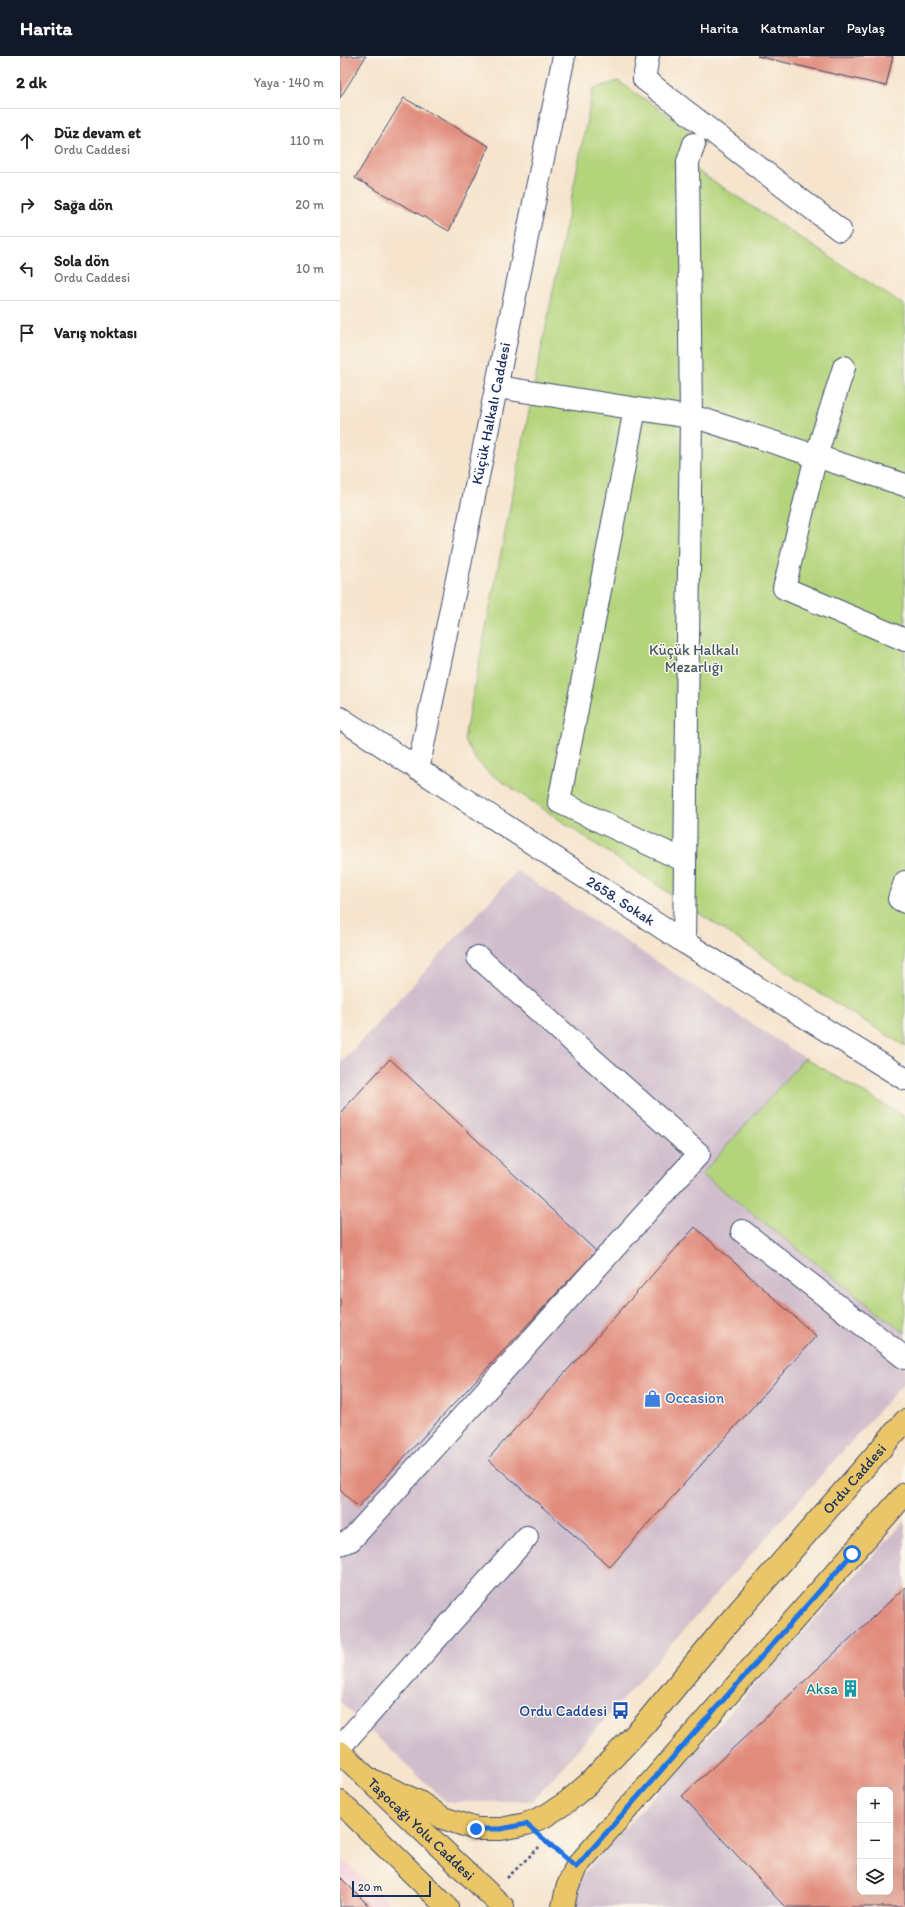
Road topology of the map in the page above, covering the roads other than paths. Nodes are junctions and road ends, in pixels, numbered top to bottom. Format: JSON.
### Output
{"nodes":[{"id":1,"x":564,"y":56,"type":"edge"},
{"id":2,"x":648,"y":56,"type":"edge"},
{"id":3,"x":694,"y":144,"type":"dead end"},
{"id":4,"x":840,"y":230,"type":"dead end"},
{"id":5,"x":844,"y":368,"type":"dead end"},
{"id":6,"x":497,"y":387,"type":"junction"},
{"id":7,"x":635,"y":409,"type":"junction"},
{"id":8,"x":691,"y":418,"type":"junction"},
{"id":9,"x":816,"y":456,"type":"junction"},
{"id":10,"x":905,"y":485,"type":"edge"},
{"id":11,"x":905,"y":640,"type":"edge"},
{"id":12,"x":340,"y":718,"type":"edge"},
{"id":13,"x":418,"y":770,"type":"junction"},
{"id":14,"x":685,"y":861,"type":"junction"},
{"id":15,"x":905,"y":882,"type":"edge"},
{"id":16,"x":905,"y":902,"type":"edge"},
{"id":17,"x":684,"y":942,"type":"junction"},
{"id":18,"x":478,"y":957,"type":"dead end"},
{"id":19,"x":905,"y":1079,"type":"edge"},
{"id":20,"x":742,"y":1231,"type":"dead end"},
{"id":21,"x":905,"y":1358,"type":"edge"},
{"id":22,"x":905,"y":1421,"type":"edge"},
{"id":23,"x":905,"y":1494,"type":"edge"},
{"id":24,"x":527,"y":1538,"type":"dead end"},
{"id":25,"x":340,"y":1544,"type":"edge"},
{"id":26,"x":340,"y":1747,"type":"edge"},
{"id":27,"x":340,"y":1752,"type":"edge"},
{"id":28,"x":365,"y":1777,"type":"junction"},
{"id":29,"x":340,"y":1802,"type":"edge"},
{"id":30,"x":447,"y":1907,"type":"edge"},
{"id":31,"x":503,"y":1907,"type":"edge"},
{"id":32,"x":563,"y":1907,"type":"edge"}],
"edges":[{"from":1,"to":6,"type":"street","name":"Küçük Halkalı Caddesi"},
{"from":2,"to":4,"type":"street"},
{"from":3,"to":8,"type":"street"},
{"from":5,"to":9,"type":"street"},
{"from":6,"to":7,"type":"street"},
{"from":6,"to":13,"type":"street","name":"Küçük Halkalı Caddesi"},
{"from":7,"to":8,"type":"street"},
{"from":7,"to":14,"type":"street"},
{"from":8,"to":9,"type":"street"},
{"from":8,"to":14,"type":"street"},
{"from":9,"to":10,"type":"street"},
{"from":9,"to":11,"type":"street"},
{"from":12,"to":13,"type":"street","name":"2658. Sokak"},
{"from":13,"to":17,"type":"street","name":"2658. Sokak"},
{"from":14,"to":17,"type":"street"},
{"from":15,"to":16,"type":"street"},
{"from":17,"to":19,"type":"street","name":"2658. Sokak"},
{"from":18,"to":25,"type":"street"},
{"from":20,"to":21,"type":"street"},
{"from":22,"to":28,"type":"main road","name":"Ordu Caddesi"},
{"from":23,"to":32,"type":"main road"},
{"from":24,"to":26,"type":"street"},
{"from":27,"to":28,"type":"main road","name":"Taşocağı Yolu Caddesi"},
{"from":28,"to":31,"type":"main road","name":"Taşocağı Yolu Caddesi"},
{"from":29,"to":30,"type":"main road"}]}
